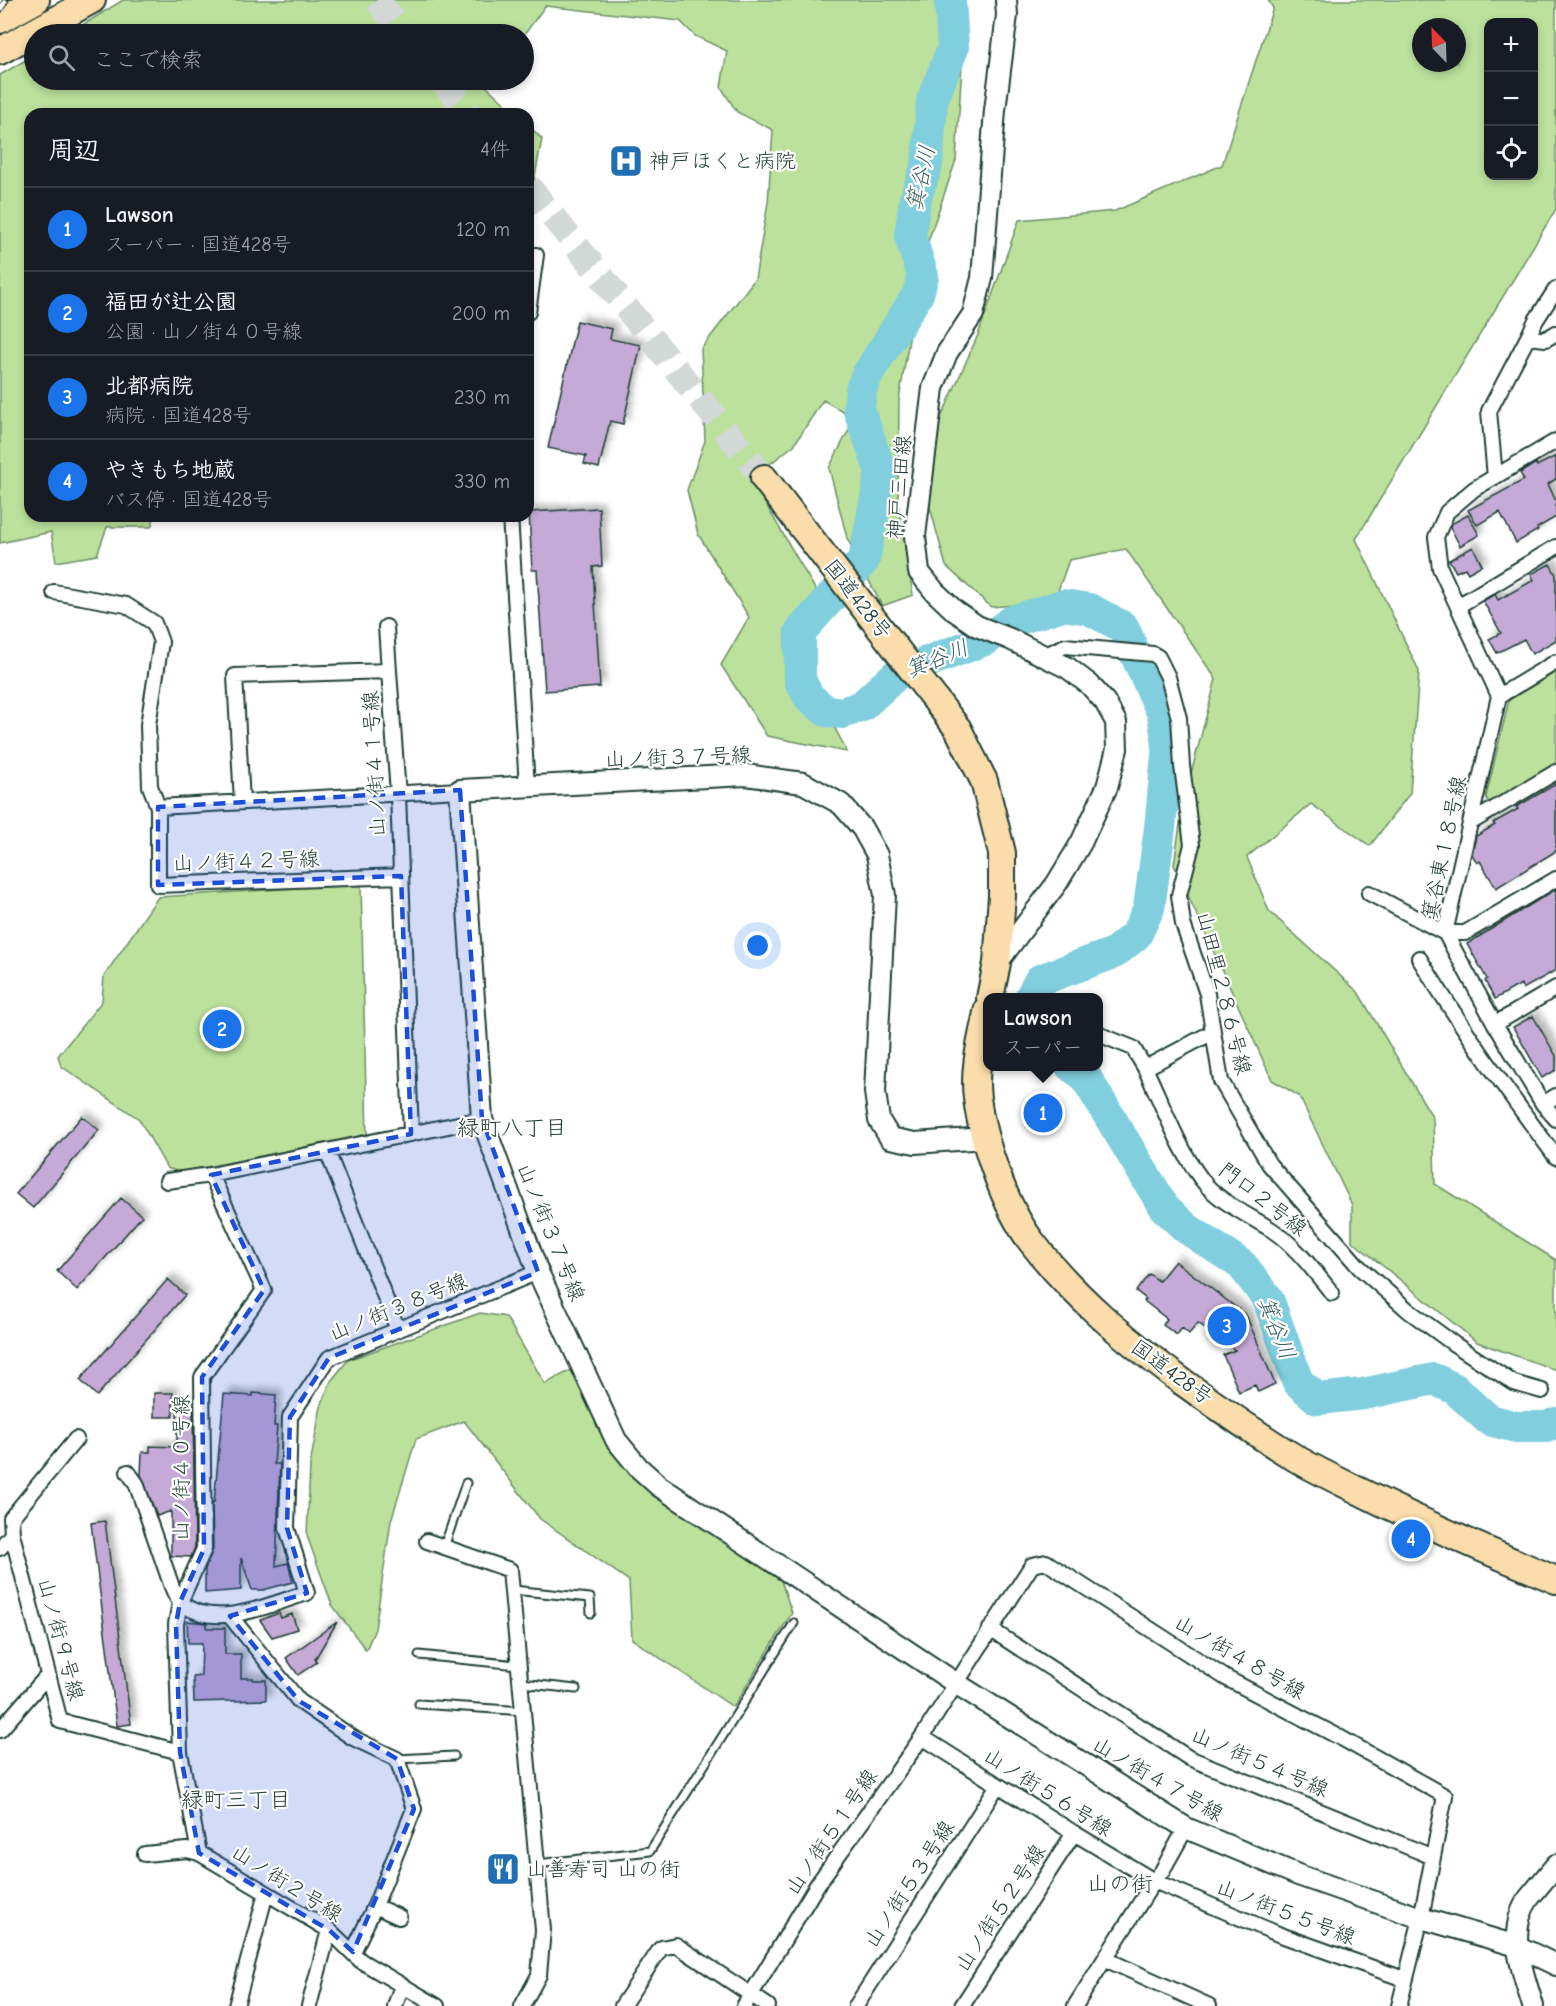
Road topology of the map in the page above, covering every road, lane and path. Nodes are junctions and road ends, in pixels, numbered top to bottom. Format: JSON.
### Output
{"nodes":[{"id":1,"x":36,"y":0,"type":"edge"},
{"id":2,"x":92,"y":0,"type":"edge"},
{"id":3,"x":1006,"y":0,"type":"edge"},
{"id":4,"x":0,"y":20,"type":"edge"},
{"id":5,"x":49,"y":24,"type":"edge"},
{"id":6,"x":24,"y":38,"type":"edge"},
{"id":7,"x":0,"y":51,"type":"edge"},
{"id":8,"x":536,"y":255,"type":"dead end"},
{"id":9,"x":534,"y":269,"type":"edge"},
{"id":10,"x":1556,"y":289,"type":"edge"},
{"id":11,"x":1556,"y":333,"type":"edge"},
{"id":12,"x":1528,"y":337,"type":"junction"},
{"id":13,"x":1556,"y":441,"type":"edge"},
{"id":14,"x":1496,"y":477,"type":"junction"},
{"id":15,"x":764,"y":478,"type":"tunnel mouth"},
{"id":16,"x":510,"y":522,"type":"edge"},
{"id":17,"x":1556,"y":547,"type":"edge"},
{"id":18,"x":54,"y":592,"type":"dead end"},
{"id":19,"x":1458,"y":606,"type":"junction"},
{"id":20,"x":386,"y":627,"type":"dead end"},
{"id":21,"x":1043,"y":656,"type":"junction"},
{"id":22,"x":1556,"y":662,"type":"edge"},
{"id":23,"x":389,"y":671,"type":"junction"},
{"id":24,"x":1499,"y":696,"type":"junction"},
{"id":25,"x":1556,"y":772,"type":"edge"},
{"id":26,"x":527,"y":787,"type":"junction"},
{"id":27,"x":460,"y":790,"type":"junction"},
{"id":28,"x":398,"y":794,"type":"junction"},
{"id":29,"x":242,"y":802,"type":"junction"},
{"id":30,"x":158,"y":807,"type":"junction"},
{"id":31,"x":1470,"y":824,"type":"junction"},
{"id":32,"x":401,"y":876,"type":"junction"},
{"id":33,"x":1556,"y":879,"type":"edge"},
{"id":34,"x":1369,"y":893,"type":"dead end"},
{"id":35,"x":1445,"y":933,"type":"junction"},
{"id":36,"x":1419,"y":958,"type":"dead end"},
{"id":37,"x":997,"y":963,"type":"junction"},
{"id":38,"x":1556,"y":988,"type":"edge"},
{"id":39,"x":991,"y":993,"type":"edge"},
{"id":40,"x":1495,"y":1024,"type":"junction"},
{"id":41,"x":983,"y":1029,"type":"edge"},
{"id":42,"x":1213,"y":1032,"type":"junction"},
{"id":43,"x":1103,"y":1036,"type":"edge"},
{"id":44,"x":1145,"y":1068,"type":"junction"},
{"id":45,"x":1556,"y":1096,"type":"edge"},
{"id":46,"x":1543,"y":1104,"type":"junction"},
{"id":47,"x":482,"y":1119,"type":"junction"},
{"id":48,"x":1556,"y":1119,"type":"edge"},
{"id":49,"x":411,"y":1134,"type":"junction"},
{"id":50,"x":985,"y":1138,"type":"junction"},
{"id":51,"x":327,"y":1151,"type":"junction"},
{"id":52,"x":1556,"y":1157,"type":"edge"},
{"id":53,"x":211,"y":1175,"type":"junction"},
{"id":54,"x":167,"y":1181,"type":"dead end"},
{"id":55,"x":538,"y":1272,"type":"junction"},
{"id":56,"x":1332,"y":1293,"type":"dead end"},
{"id":57,"x":398,"y":1330,"type":"junction"},
{"id":58,"x":1542,"y":1391,"type":"dead end"},
{"id":59,"x":76,"y":1439,"type":"dead end"},
{"id":60,"x":128,"y":1472,"type":"dead end"},
{"id":61,"x":466,"y":1483,"type":"dead end"},
{"id":62,"x":12,"y":1534,"type":"junction"},
{"id":63,"x":427,"y":1540,"type":"dead end"},
{"id":64,"x":444,"y":1547,"type":"junction"},
{"id":65,"x":0,"y":1548,"type":"edge"},
{"id":66,"x":1556,"y":1580,"type":"edge"},
{"id":67,"x":808,"y":1585,"type":"joint"},
{"id":68,"x":513,"y":1590,"type":"junction"},
{"id":69,"x":180,"y":1602,"type":"junction"},
{"id":70,"x":591,"y":1613,"type":"dead end"},
{"id":71,"x":230,"y":1616,"type":"junction"},
{"id":72,"x":794,"y":1623,"type":"dead end"},
{"id":73,"x":990,"y":1629,"type":"junction"},
{"id":74,"x":419,"y":1655,"type":"dead end"},
{"id":75,"x":518,"y":1665,"type":"junction"},
{"id":76,"x":48,"y":1675,"type":"junction"},
{"id":77,"x":521,"y":1683,"type":"junction"},
{"id":78,"x":957,"y":1684,"type":"junction"},
{"id":79,"x":576,"y":1689,"type":"dead end"},
{"id":80,"x":419,"y":1704,"type":"dead end"},
{"id":81,"x":523,"y":1711,"type":"junction"},
{"id":82,"x":0,"y":1730,"type":"edge"},
{"id":83,"x":922,"y":1737,"type":"junction"},
{"id":84,"x":180,"y":1752,"type":"junction"},
{"id":85,"x":454,"y":1756,"type":"dead end"},
{"id":86,"x":397,"y":1759,"type":"junction"},
{"id":87,"x":998,"y":1785,"type":"junction"},
{"id":88,"x":1186,"y":1828,"type":"junction"},
{"id":89,"x":1074,"y":1833,"type":"junction"},
{"id":90,"x":200,"y":1853,"type":"junction"},
{"id":91,"x":146,"y":1854,"type":"dead end"},
{"id":92,"x":1433,"y":1857,"type":"junction"},
{"id":93,"x":537,"y":1864,"type":"junction"},
{"id":94,"x":1556,"y":1865,"type":"edge"},
{"id":95,"x":1154,"y":1881,"type":"junction"},
{"id":96,"x":266,"y":1893,"type":"junction"},
{"id":97,"x":375,"y":1906,"type":"junction"},
{"id":98,"x":399,"y":1917,"type":"dead end"},
{"id":99,"x":1420,"y":1918,"type":"junction"},
{"id":100,"x":329,"y":1930,"type":"junction"},
{"id":101,"x":1516,"y":1946,"type":"junction"},
{"id":102,"x":353,"y":1952,"type":"junction"},
{"id":103,"x":1105,"y":1959,"type":"junction"},
{"id":104,"x":1556,"y":1965,"type":"edge"},
{"id":105,"x":1404,"y":1979,"type":"junction"},
{"id":106,"x":402,"y":1985,"type":"junction"},
{"id":107,"x":748,"y":2001,"type":"edge"},
{"id":108,"x":236,"y":2006,"type":"edge"},
{"id":109,"x":309,"y":2006,"type":"edge"},
{"id":110,"x":395,"y":2006,"type":"edge"},
{"id":111,"x":436,"y":2006,"type":"edge"},
{"id":112,"x":522,"y":2006,"type":"edge"},
{"id":113,"x":622,"y":2006,"type":"edge"},
{"id":114,"x":768,"y":2006,"type":"edge"},
{"id":115,"x":855,"y":2006,"type":"edge"},
{"id":116,"x":962,"y":2006,"type":"edge"},
{"id":117,"x":1075,"y":2006,"type":"edge"},
{"id":118,"x":1209,"y":2006,"type":"edge"},
{"id":119,"x":1399,"y":2006,"type":"edge"},
{"id":120,"x":1533,"y":2006,"type":"edge"}],
"edges":[{"from":1,"to":4,"type":"highway"},
{"from":2,"to":5,"type":"highway"},
{"from":3,"to":21,"type":"street","name":"神戸三田線"},
{"from":6,"to":7,"type":"highway"},
{"from":8,"to":9,"type":"street"},
{"from":10,"to":12,"type":"street"},
{"from":11,"to":12,"type":"street"},
{"from":12,"to":14,"type":"street"},
{"from":13,"to":14,"type":"street"},
{"from":14,"to":19,"type":"street"},
{"from":15,"to":37,"type":"highway","name":"国道428号"},
{"from":16,"to":26,"type":"street"},
{"from":17,"to":19,"type":"street"},
{"from":18,"to":30,"type":"street"},
{"from":19,"to":24,"type":"street"},
{"from":20,"to":23,"type":"street"},
{"from":21,"to":37,"type":"street","name":"神戸三田線"},
{"from":21,"to":42,"type":"street","name":"山田里２８６号線"},
{"from":22,"to":24,"type":"street"},
{"from":23,"to":28,"type":"street","name":"山ノ街４１号線"},
{"from":23,"to":29,"type":"street","name":"山ノ街４１号線"},
{"from":24,"to":31,"type":"street","name":"箕谷東１８号線"},
{"from":25,"to":31,"type":"street"},
{"from":26,"to":27,"type":"street","name":"山ノ街３７号線"},
{"from":26,"to":50,"type":"street","name":"山ノ街３７号線"},
{"from":27,"to":28,"type":"street","name":"山ノ街３７号線"},
{"from":27,"to":47,"type":"street","name":"山ノ街３７号線"},
{"from":28,"to":29,"type":"street"},
{"from":28,"to":32,"type":"street","name":"山ノ街４１号線"},
{"from":29,"to":30,"type":"street"},
{"from":30,"to":32,"type":"street","name":"山ノ街４２号線"},
{"from":31,"to":35,"type":"street","name":"箕谷東１８号線"},
{"from":32,"to":49,"type":"street","name":"山ノ街４１号線"},
{"from":33,"to":35,"type":"street"},
{"from":34,"to":35,"type":"street"},
{"from":35,"to":40,"type":"street","name":"箕谷東１８号線"},
{"from":36,"to":52,"type":"street"},
{"from":37,"to":39,"type":"highway","name":"国道428号"},
{"from":38,"to":40,"type":"street"},
{"from":40,"to":46,"type":"street","name":"箕谷東１８号線"},
{"from":41,"to":50,"type":"highway","name":"国道428号"},
{"from":42,"to":44,"type":"street"},
{"from":42,"to":58,"type":"street","name":"山田里２８６号線"},
{"from":43,"to":44,"type":"street","name":"門口２号線"},
{"from":44,"to":56,"type":"street","name":"門口２号線"},
{"from":45,"to":46,"type":"street"},
{"from":46,"to":48,"type":"street","name":"箕谷東１８号線"},
{"from":47,"to":49,"type":"street"},
{"from":47,"to":55,"type":"street","name":"山ノ街３７号線"},
{"from":49,"to":51,"type":"street"},
{"from":50,"to":66,"type":"highway","name":"国道428号"},
{"from":51,"to":53,"type":"street"},
{"from":51,"to":57,"type":"street"},
{"from":53,"to":54,"type":"street"},
{"from":53,"to":69,"type":"street","name":"山ノ街４０号線"},
{"from":55,"to":57,"type":"street","name":"山ノ街３８号線"},
{"from":55,"to":67,"type":"street","name":"山ノ街３７号線"},
{"from":57,"to":71,"type":"street","name":"山ノ街３８号線"},
{"from":59,"to":62,"type":"street"},
{"from":60,"to":69,"type":"street"},
{"from":61,"to":64,"type":"lane"},
{"from":62,"to":65,"type":"street"},
{"from":62,"to":76,"type":"street","name":"山ノ街９号線"},
{"from":63,"to":64,"type":"street"},
{"from":64,"to":68,"type":"street"},
{"from":67,"to":78,"type":"street","name":"山ノ街４７号線"},
{"from":68,"to":70,"type":"lane"},
{"from":68,"to":75,"type":"street"},
{"from":69,"to":71,"type":"street","name":"山ノ街３８号線"},
{"from":69,"to":84,"type":"street","name":"山ノ街４０号線"},
{"from":71,"to":86,"type":"street"},
{"from":72,"to":93,"type":"lane"},
{"from":73,"to":78,"type":"street","name":"山ノ街４８号線"},
{"from":73,"to":92,"type":"street","name":"山ノ街５４号線"},
{"from":73,"to":92,"type":"street","name":"山ノ街４８号線"},
{"from":74,"to":75,"type":"lane"},
{"from":75,"to":77,"type":"street"},
{"from":76,"to":82,"type":"street"},
{"from":76,"to":84,"type":"street","name":"山ノ街９号線"},
{"from":77,"to":79,"type":"lane"},
{"from":77,"to":81,"type":"street"},
{"from":78,"to":83,"type":"street","name":"山ノ街５１号線"},
{"from":78,"to":88,"type":"street","name":"山ノ街４７号線"},
{"from":80,"to":81,"type":"lane"},
{"from":81,"to":93,"type":"street"},
{"from":83,"to":87,"type":"street","name":"山ノ街５６号線"},
{"from":83,"to":107,"type":"street","name":"山ノ街５１号線"},
{"from":84,"to":90,"type":"street","name":"山ノ街２号線"},
{"from":85,"to":86,"type":"lane"},
{"from":86,"to":97,"type":"street"},
{"from":87,"to":89,"type":"street","name":"山ノ街５６号線"},
{"from":87,"to":115,"type":"street","name":"山ノ街５３号線"},
{"from":88,"to":95,"type":"street"},
{"from":88,"to":99,"type":"street","name":"山ノ街４７号線"},
{"from":89,"to":95,"type":"street","name":"山ノ街５６号線"},
{"from":89,"to":116,"type":"street","name":"山ノ街５２号線"},
{"from":90,"to":91,"type":"street"},
{"from":90,"to":96,"type":"street","name":"山ノ街２号線"},
{"from":92,"to":99,"type":"street","name":"山ノ街４８号線"},
{"from":93,"to":112,"type":"street"},
{"from":94,"to":101,"type":"street"},
{"from":95,"to":103,"type":"street"},
{"from":95,"to":105,"type":"street","name":"山ノ街５５号線"},
{"from":96,"to":100,"type":"street","name":"山ノ街２号線"},
{"from":96,"to":108,"type":"street"},
{"from":97,"to":98,"type":"street"},
{"from":97,"to":102,"type":"street"},
{"from":99,"to":101,"type":"street","name":"山ノ街４７号線"},
{"from":99,"to":105,"type":"street","name":"山ノ街４８号線"},
{"from":100,"to":102,"type":"street","name":"山ノ街２号線"},
{"from":100,"to":109,"type":"street"},
{"from":101,"to":104,"type":"street","name":"山ノ街４７号線"},
{"from":101,"to":120,"type":"street"},
{"from":102,"to":106,"type":"street","name":"山ノ街２号線"},
{"from":103,"to":117,"type":"street"},
{"from":103,"to":118,"type":"street"},
{"from":105,"to":119,"type":"street","name":"山ノ街４８号線"},
{"from":106,"to":110,"type":"street"},
{"from":106,"to":111,"type":"street","name":"山ノ街２号線"},
{"from":107,"to":113,"type":"street"},
{"from":107,"to":114,"type":"street"}]}
